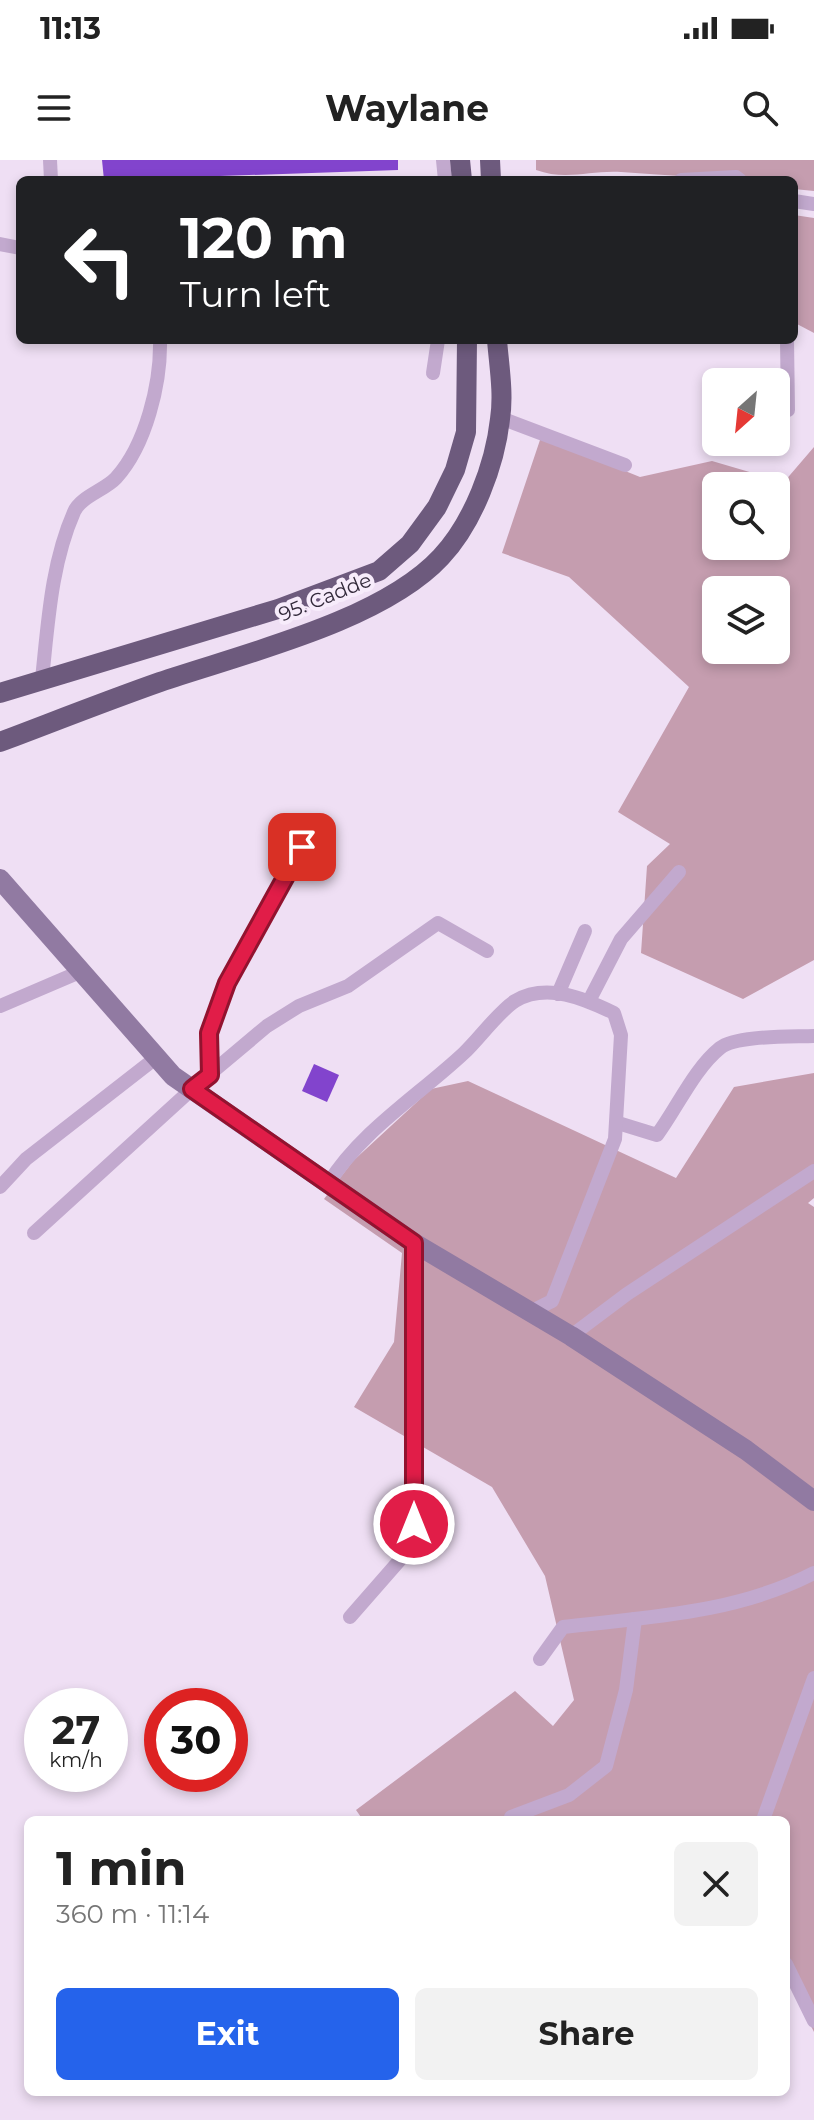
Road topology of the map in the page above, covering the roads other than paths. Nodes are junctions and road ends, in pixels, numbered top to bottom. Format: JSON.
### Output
{"nodes":[{"id":1,"x":159,"y":344,"type":"edge"},
{"id":2,"x":437,"y":344,"type":"edge"},
{"id":3,"x":467,"y":344,"type":"edge"},
{"id":4,"x":497,"y":344,"type":"edge"},
{"id":5,"x":787,"y":344,"type":"edge"},
{"id":6,"x":787,"y":368,"type":"edge"},
{"id":7,"x":433,"y":373,"type":"dead end"},
{"id":8,"x":501,"y":418,"type":"junction"},
{"id":9,"x":625,"y":465,"type":"dead end"},
{"id":10,"x":42,"y":679,"type":"junction"},
{"id":11,"x":0,"y":693,"type":"edge"},
{"id":12,"x":0,"y":742,"type":"edge"},
{"id":13,"x":313,"y":826,"type":"dead end"},
{"id":14,"x":679,"y":872,"type":"dead end"},
{"id":15,"x":0,"y":879,"type":"edge"},
{"id":16,"x":585,"y":931,"type":"dead end"},
{"id":17,"x":487,"y":951,"type":"dead end"},
{"id":18,"x":82,"y":971,"type":"junction"},
{"id":19,"x":558,"y":994,"type":"junction"},
{"id":20,"x":589,"y":1001,"type":"junction"},
{"id":21,"x":0,"y":1006,"type":"edge"},
{"id":22,"x":814,"y":1036,"type":"edge"},
{"id":23,"x":157,"y":1057,"type":"junction"},
{"id":24,"x":210,"y":1075,"type":"junction"},
{"id":25,"x":192,"y":1089,"type":"junction"},
{"id":26,"x":618,"y":1123,"type":"junction"},
{"id":27,"x":814,"y":1171,"type":"edge"},
{"id":28,"x":328,"y":1184,"type":"junction"},
{"id":29,"x":0,"y":1187,"type":"edge"},
{"id":30,"x":34,"y":1233,"type":"dead end"},
{"id":31,"x":414,"y":1243,"type":"junction"},
{"id":32,"x":530,"y":1312,"type":"junction"},
{"id":33,"x":571,"y":1336,"type":"junction"},
{"id":34,"x":814,"y":1501,"type":"edge"},
{"id":35,"x":814,"y":1573,"type":"edge"},
{"id":36,"x":350,"y":1617,"type":"dead end"},
{"id":37,"x":635,"y":1619,"type":"junction"},
{"id":38,"x":540,"y":1659,"type":"dead end"},
{"id":39,"x":814,"y":1678,"type":"edge"},
{"id":40,"x":514,"y":1816,"type":"edge"},
{"id":41,"x":764,"y":1816,"type":"edge"},
{"id":42,"x":790,"y":1972,"type":"edge"},
{"id":43,"x":814,"y":2021,"type":"edge"}],
"edges":[{"from":1,"to":10,"type":"street"},
{"from":2,"to":7,"type":"street"},
{"from":3,"to":10,"type":"main road","name":"95. Cadde"},
{"from":4,"to":8,"type":"main road","name":"95. Cadde"},
{"from":5,"to":6,"type":"street"},
{"from":8,"to":9,"type":"street"},
{"from":8,"to":12,"type":"main road","name":"95. Cadde"},
{"from":10,"to":11,"type":"main road","name":"95. Cadde"},
{"from":13,"to":24,"type":"street"},
{"from":14,"to":20,"type":"street"},
{"from":15,"to":18,"type":"street"},
{"from":16,"to":19,"type":"street"},
{"from":17,"to":24,"type":"street"},
{"from":18,"to":21,"type":"street"},
{"from":18,"to":23,"type":"street"},
{"from":19,"to":20,"type":"street"},
{"from":19,"to":28,"type":"street"},
{"from":20,"to":26,"type":"street"},
{"from":22,"to":26,"type":"street"},
{"from":23,"to":25,"type":"street"},
{"from":23,"to":29,"type":"street"},
{"from":24,"to":25,"type":"street"},
{"from":25,"to":28,"type":"street"},
{"from":25,"to":30,"type":"street"},
{"from":26,"to":32,"type":"street"},
{"from":27,"to":33,"type":"street"},
{"from":28,"to":31,"type":"street"},
{"from":31,"to":32,"type":"street"},
{"from":31,"to":36,"type":"street"},
{"from":32,"to":33,"type":"street"},
{"from":33,"to":34,"type":"street"},
{"from":35,"to":37,"type":"street"},
{"from":37,"to":38,"type":"street"},
{"from":37,"to":40,"type":"street"},
{"from":39,"to":41,"type":"street"},
{"from":42,"to":43,"type":"street"}]}
